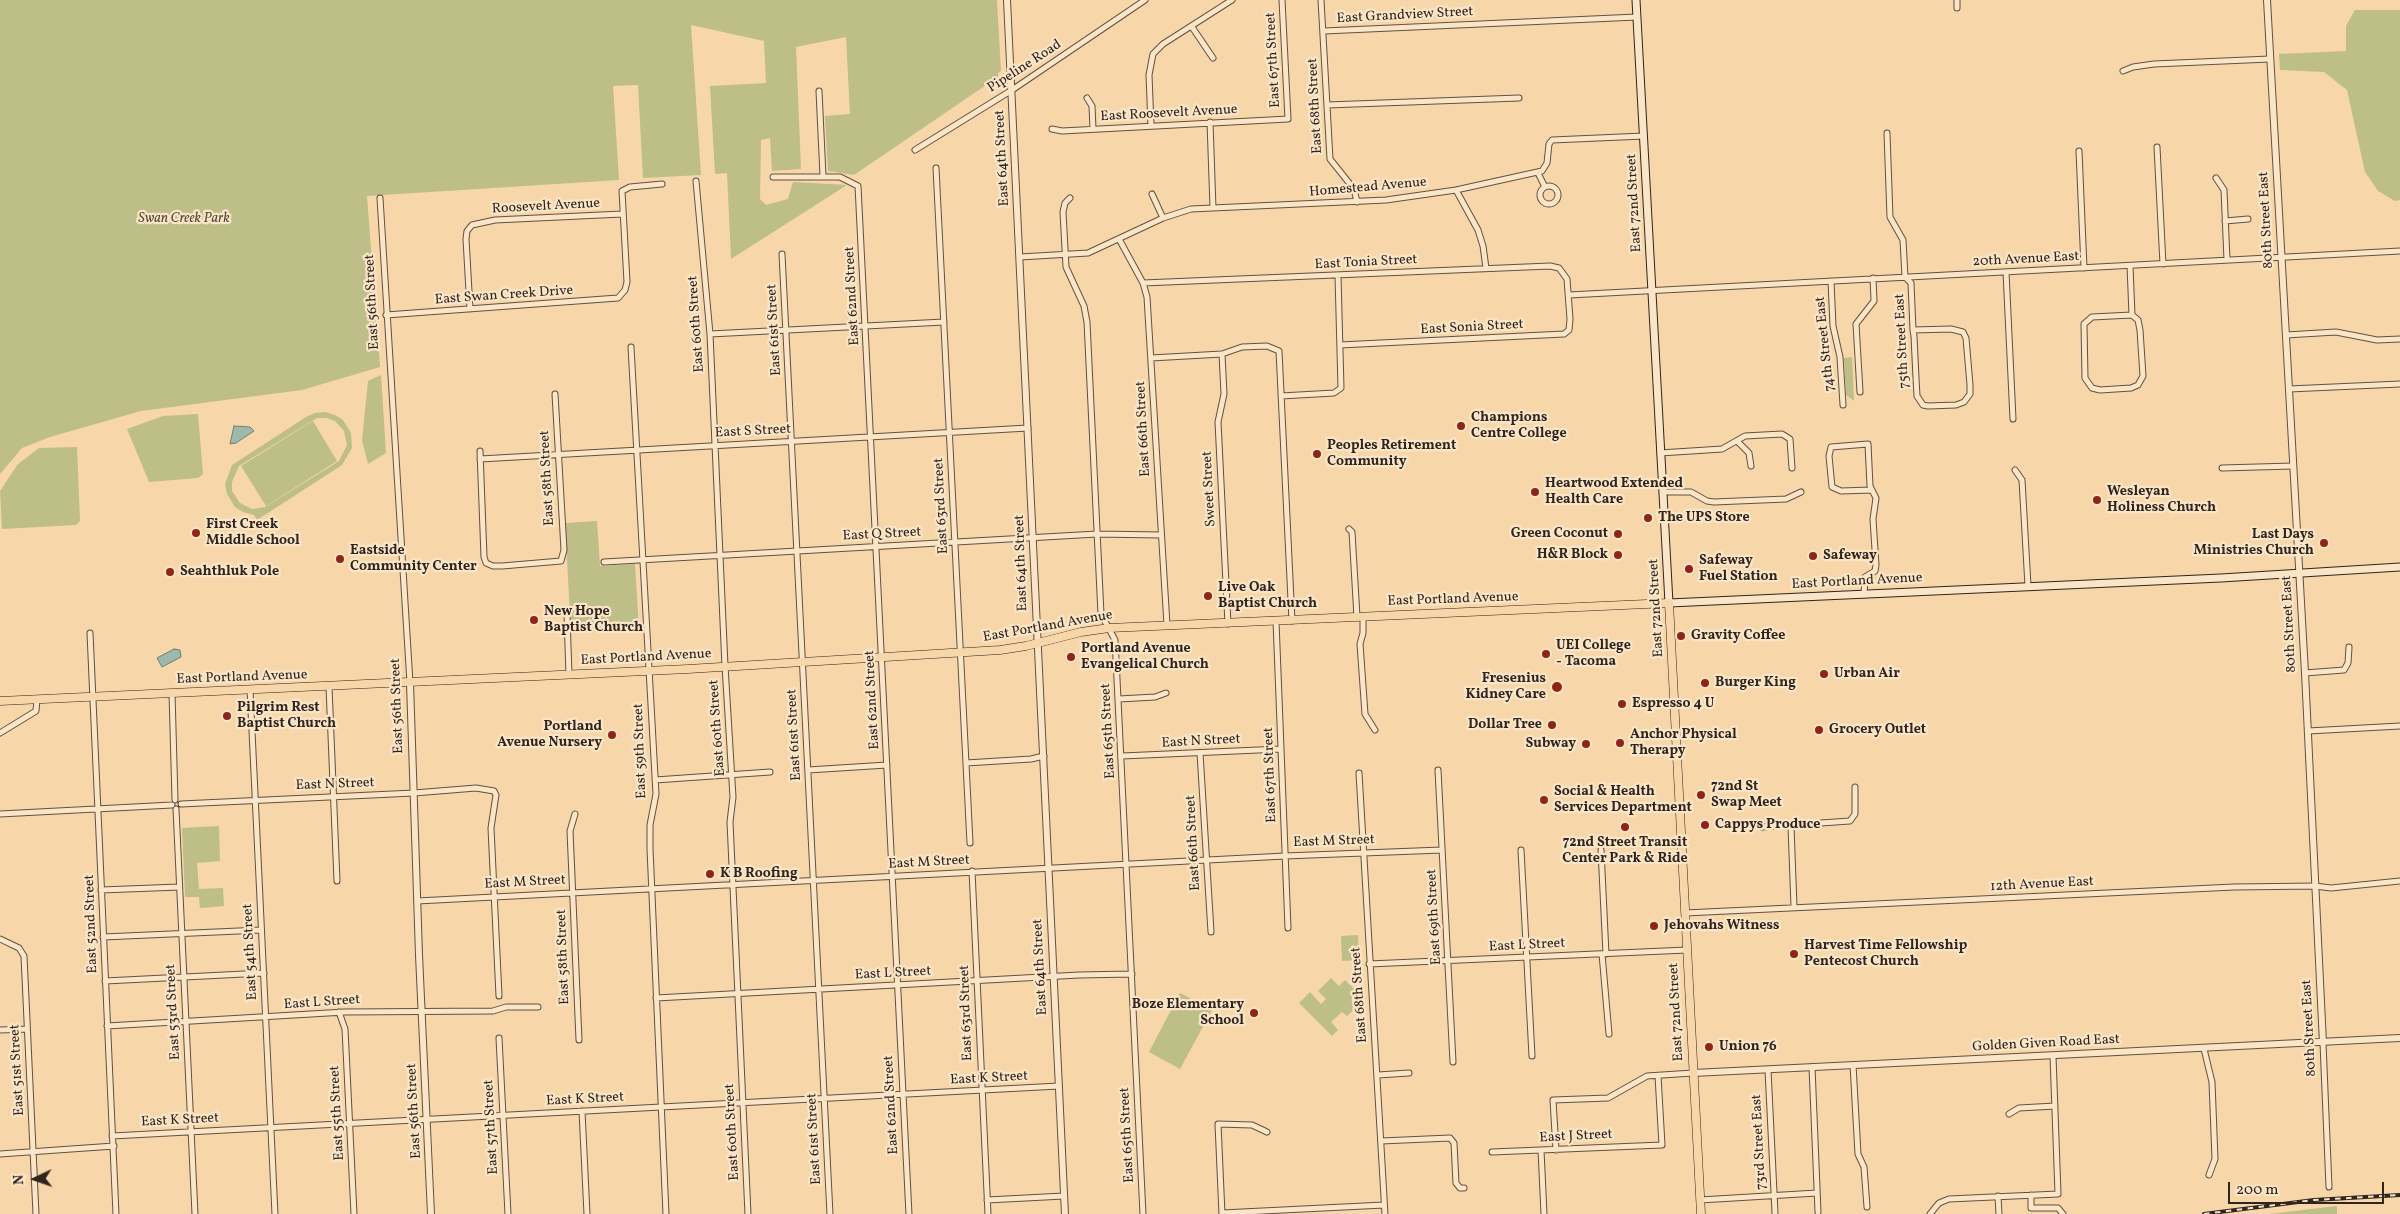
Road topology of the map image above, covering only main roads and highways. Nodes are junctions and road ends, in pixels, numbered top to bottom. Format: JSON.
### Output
{"nodes":[{"id":1,"x":1636,"y":0,"type":"edge"},
{"id":2,"x":2400,"y":567,"type":"edge"},
{"id":3,"x":1669,"y":603,"type":"junction"},
{"id":4,"x":0,"y":701,"type":"edge"},
{"id":5,"x":1701,"y":1214,"type":"edge"}],
"edges":[{"from":1,"to":3,"type":"main road","name":"East 72nd Street"},
{"from":2,"to":3,"type":"main road","name":"East Portland Avenue"},
{"from":3,"to":4,"type":"main road","name":"East Portland Avenue"},
{"from":3,"to":5,"type":"main road","name":"East 72nd Street"}]}
